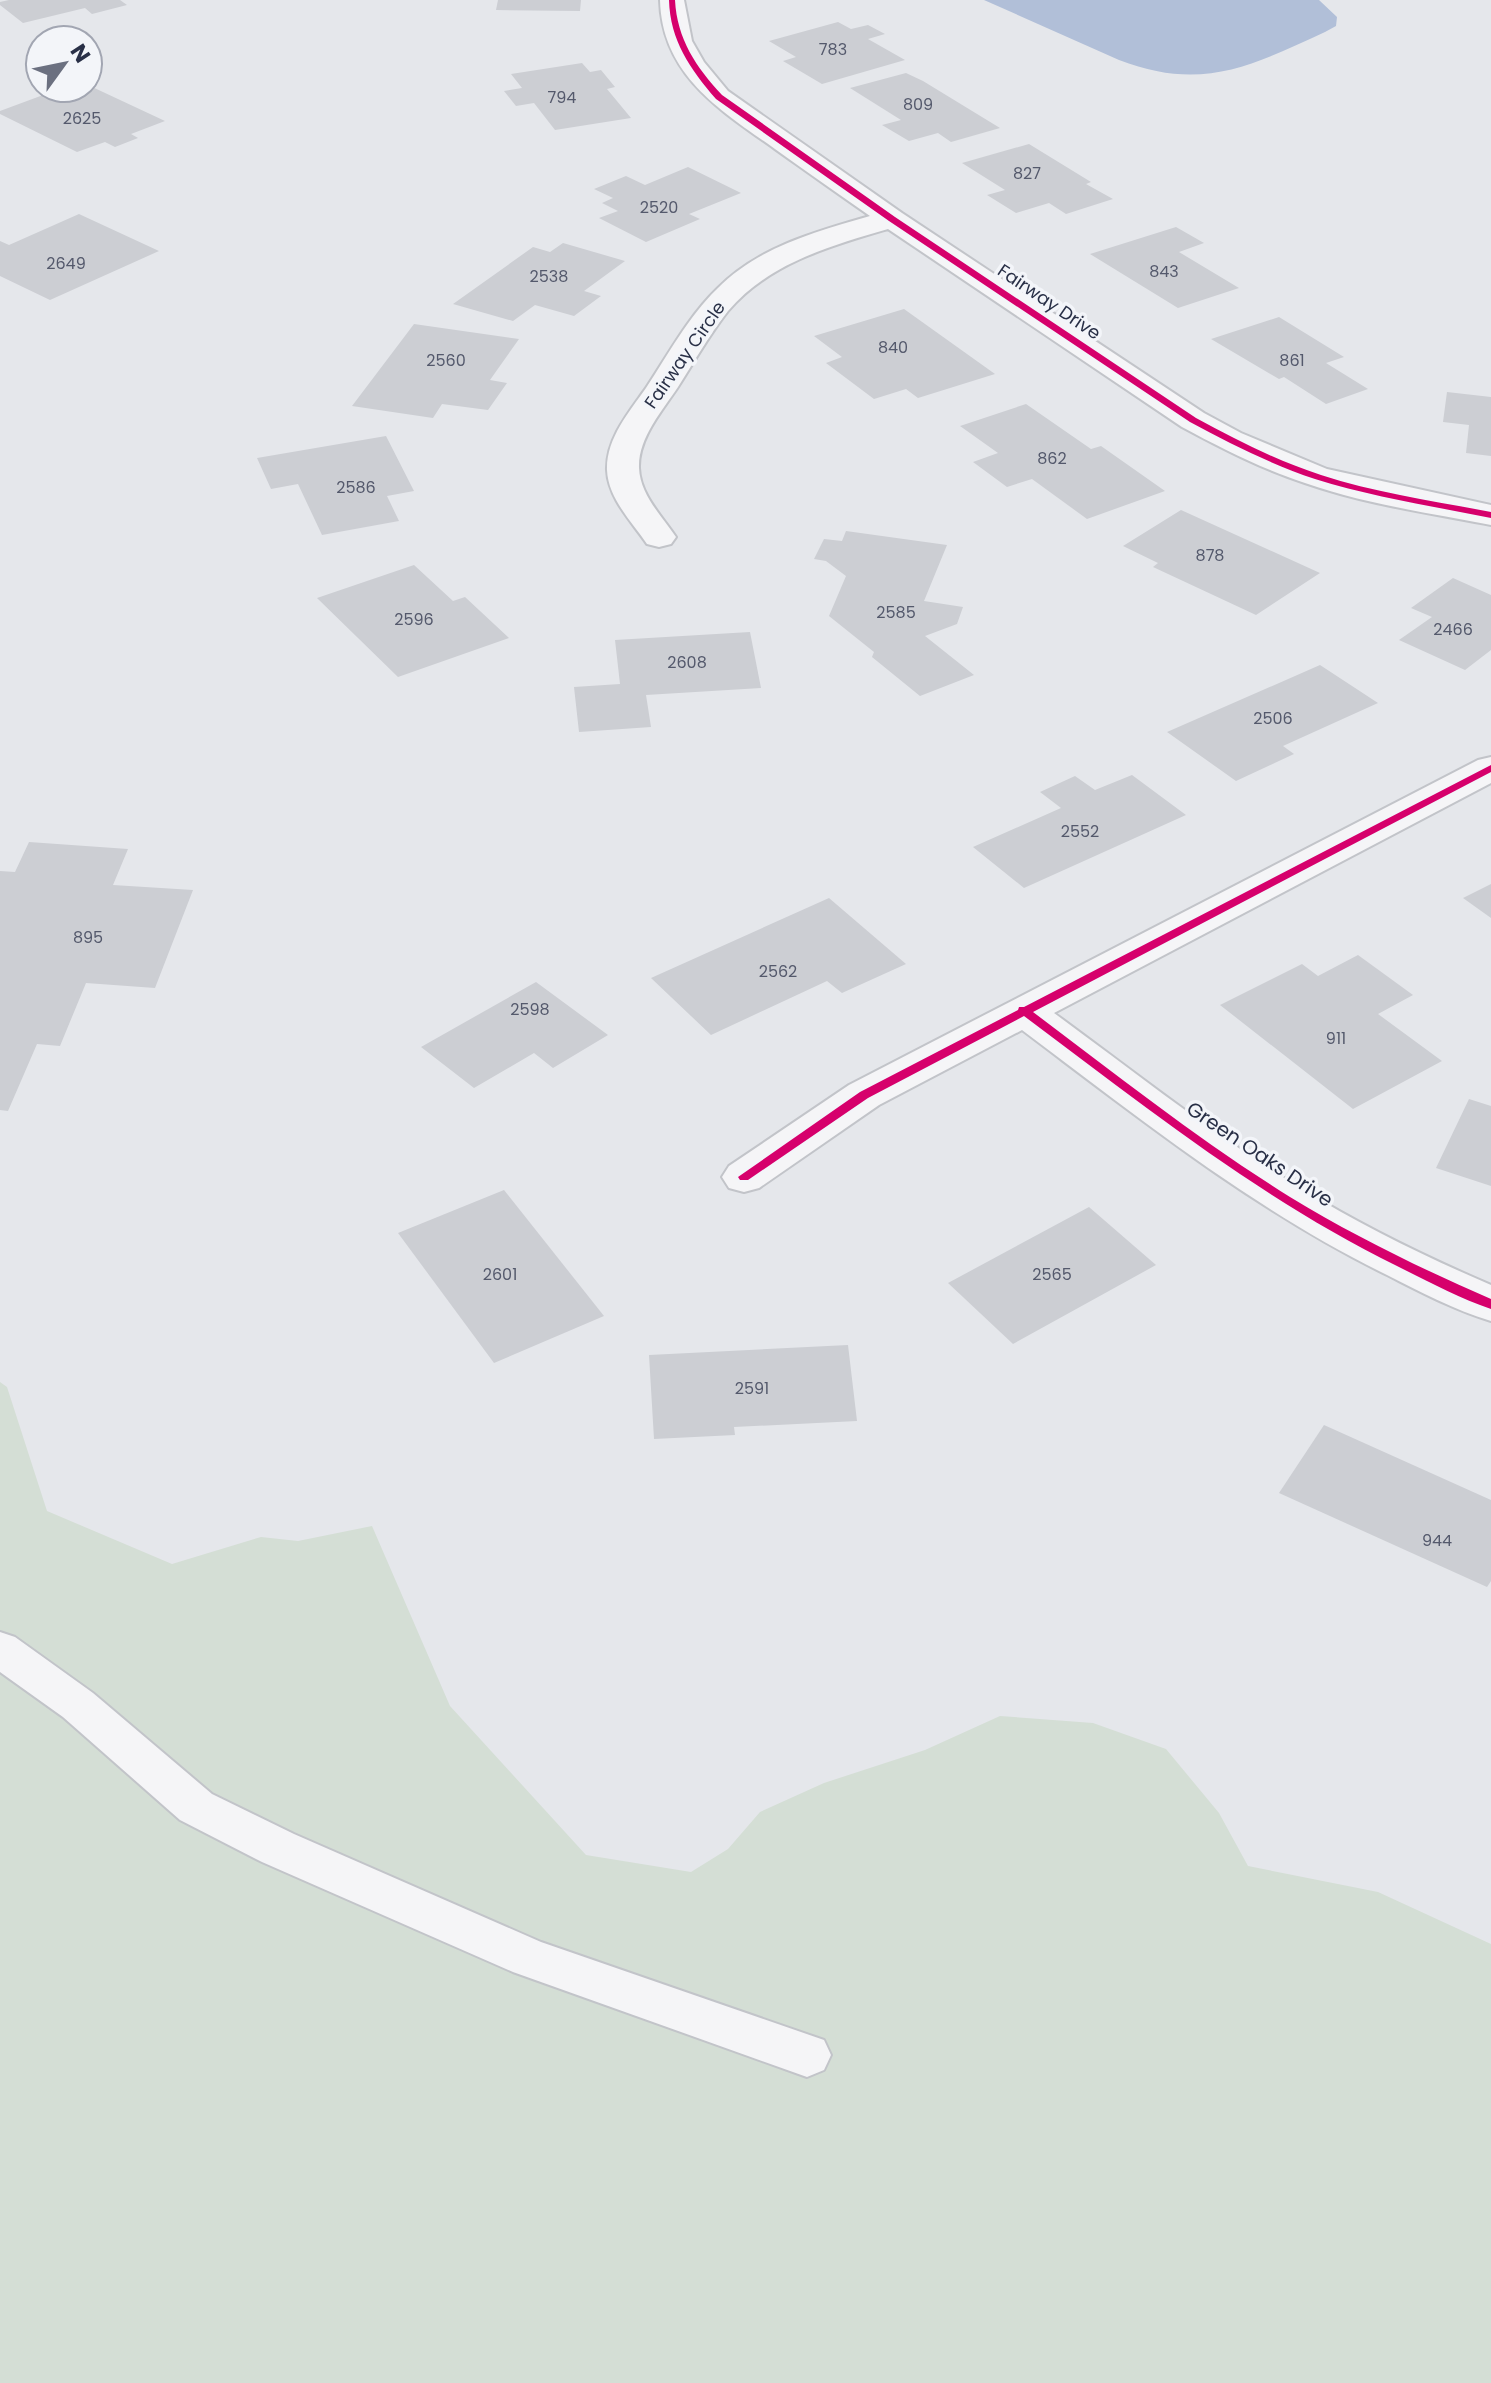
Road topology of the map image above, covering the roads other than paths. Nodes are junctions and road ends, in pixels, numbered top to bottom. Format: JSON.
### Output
{"nodes":[{"id":1,"x":672,"y":0,"type":"edge"},
{"id":2,"x":892,"y":219,"type":"junction"},
{"id":3,"x":1491,"y":515,"type":"edge"},
{"id":4,"x":659,"y":537,"type":"dead end"},
{"id":5,"x":1491,"y":768,"type":"edge"},
{"id":6,"x":1023,"y":1010,"type":"junction"},
{"id":7,"x":744,"y":1177,"type":"dead end"},
{"id":8,"x":1491,"y":1304,"type":"edge"},
{"id":9,"x":0,"y":1649,"type":"edge"},
{"id":10,"x":807,"y":2055,"type":"dead end"}],
"edges":[{"from":1,"to":2,"type":"street","name":"Fairway Drive"},
{"from":2,"to":3,"type":"street","name":"Fairway Drive"},
{"from":2,"to":4,"type":"street","name":"Fairway Circle"},
{"from":5,"to":6,"type":"street"},
{"from":6,"to":7,"type":"street"},
{"from":6,"to":8,"type":"street","name":"Green Oaks Drive"},
{"from":9,"to":10,"type":"lane"}]}
